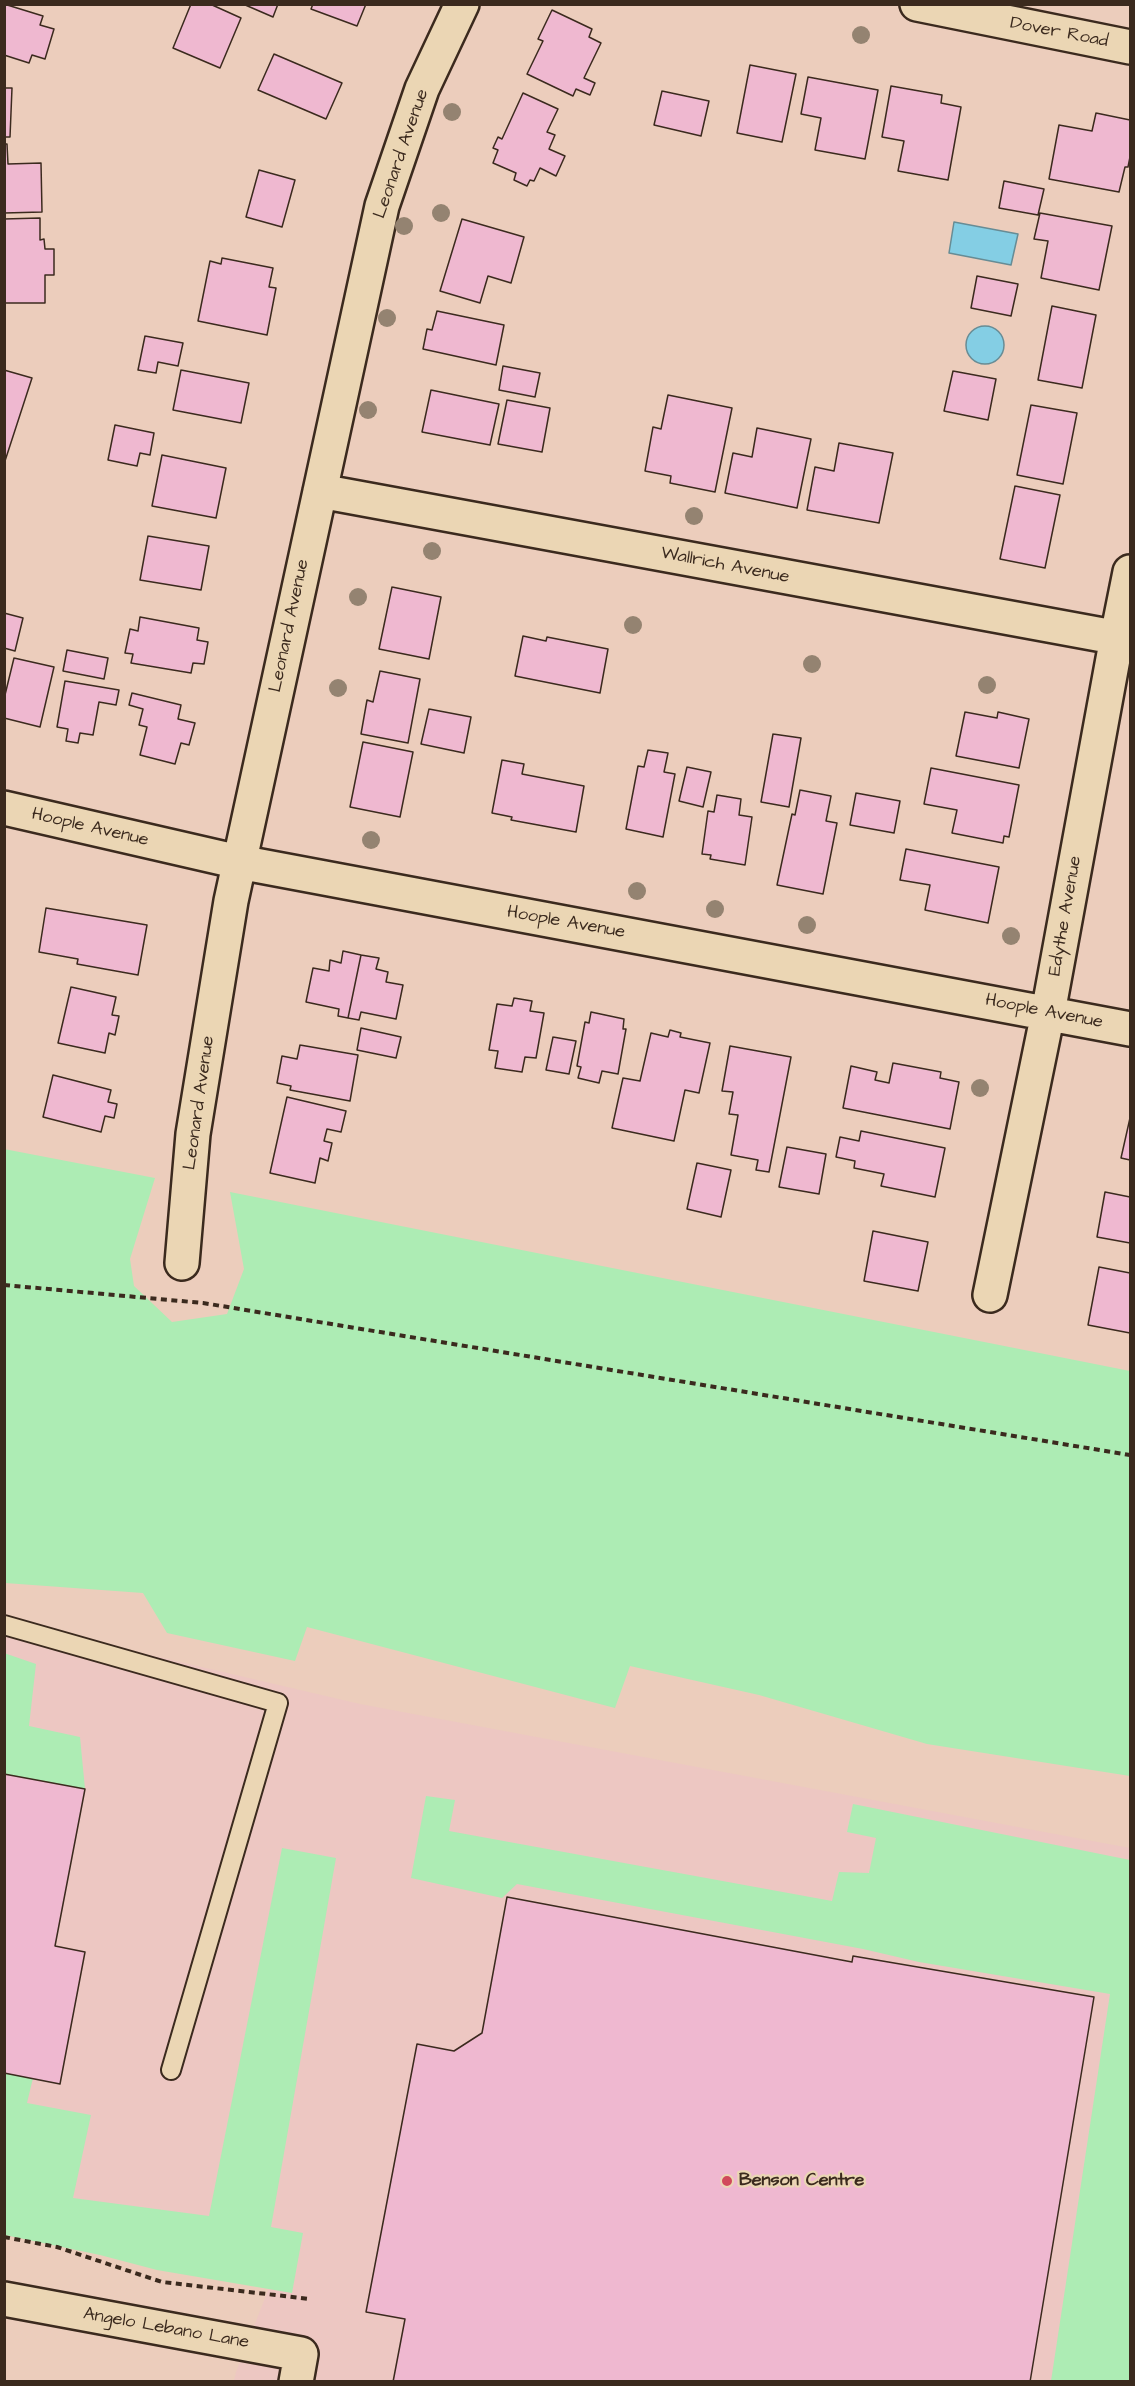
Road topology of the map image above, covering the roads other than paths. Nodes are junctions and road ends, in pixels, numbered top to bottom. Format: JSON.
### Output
{"nodes":[{"id":1,"x":462,"y":4,"type":"edge"},
{"id":2,"x":917,"y":4,"type":"edge"},
{"id":3,"x":1131,"y":47,"type":"edge"},
{"id":4,"x":320,"y":491,"type":"junction"},
{"id":5,"x":1131,"y":572,"type":"edge"},
{"id":6,"x":1124,"y":639,"type":"edge"},
{"id":7,"x":4,"y":808,"type":"edge"},
{"id":8,"x":239,"y":862,"type":"junction"},
{"id":9,"x":1048,"y":1013,"type":"junction"},
{"id":10,"x":1131,"y":1029,"type":"edge"},
{"id":11,"x":182,"y":1263,"type":"dead end"},
{"id":12,"x":990,"y":1295,"type":"dead end"},
{"id":13,"x":4,"y":1625,"type":"edge"},
{"id":14,"x":171,"y":2070,"type":"dead end"},
{"id":15,"x":4,"y":2299,"type":"edge"},
{"id":16,"x":296,"y":2382,"type":"edge"}],
"edges":[{"from":1,"to":4,"type":"street","name":"Leonard Avenue"},
{"from":2,"to":3,"type":"street","name":"Dover Road"},
{"from":4,"to":6,"type":"street","name":"Wallrich Avenue"},
{"from":4,"to":8,"type":"street","name":"Leonard Avenue"},
{"from":5,"to":6,"type":"street","name":"Edythe Avenue"},
{"from":6,"to":9,"type":"street","name":"Edythe Avenue"},
{"from":7,"to":8,"type":"street","name":"Hoople Avenue"},
{"from":8,"to":9,"type":"street","name":"Hoople Avenue"},
{"from":8,"to":11,"type":"street","name":"Leonard Avenue"},
{"from":9,"to":10,"type":"street","name":"Hoople Avenue"},
{"from":9,"to":12,"type":"street","name":"Edythe Avenue"},
{"from":13,"to":14,"type":"lane"},
{"from":15,"to":16,"type":"street","name":"Angelo Lebano Lane"}]}
